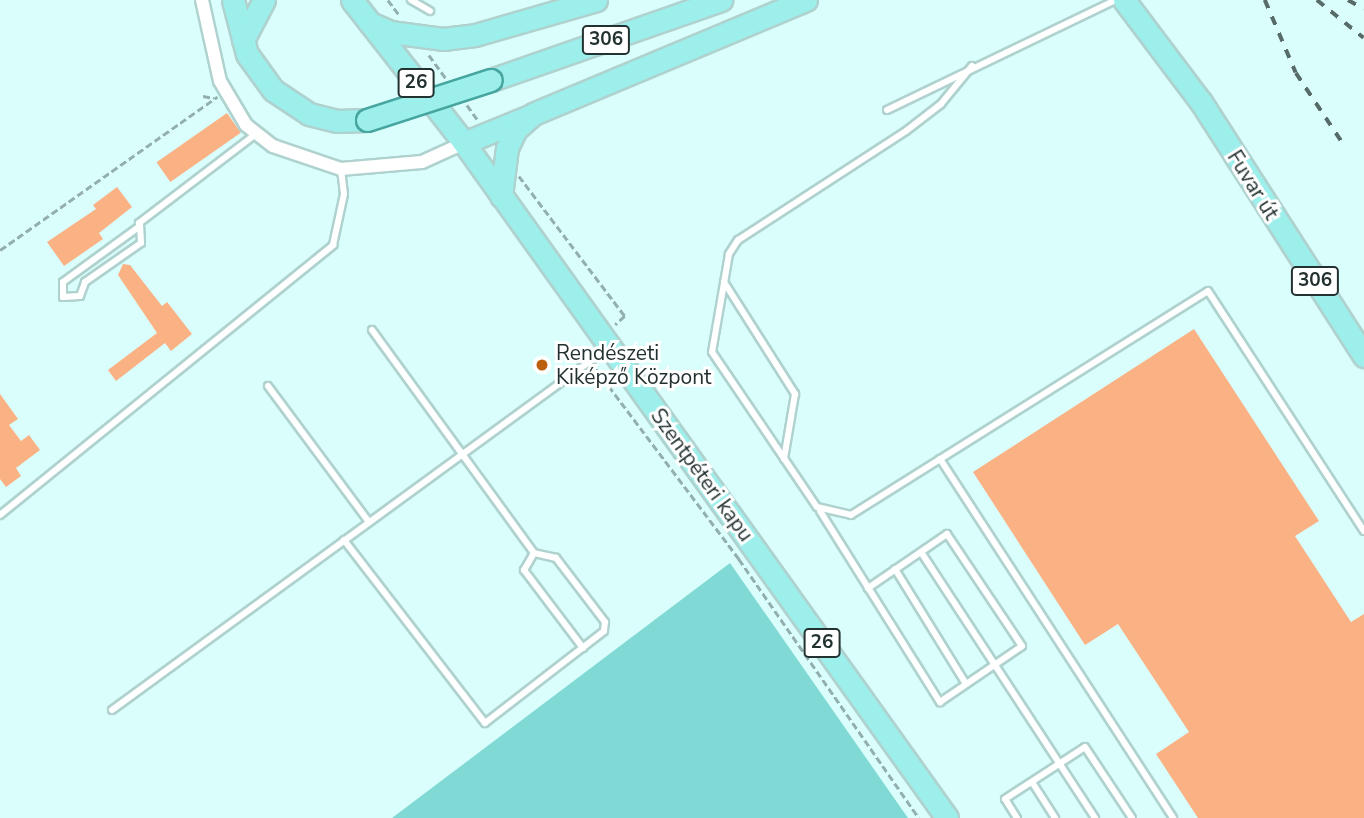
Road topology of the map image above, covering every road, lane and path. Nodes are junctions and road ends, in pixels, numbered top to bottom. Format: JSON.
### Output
{"nodes":[{"id":1,"x":202,"y":0,"type":"edge"},
{"id":2,"x":233,"y":0,"type":"edge"},
{"id":3,"x":264,"y":0,"type":"edge"},
{"id":4,"x":411,"y":0,"type":"edge"},
{"id":5,"x":596,"y":0,"type":"edge"},
{"id":6,"x":721,"y":0,"type":"edge"},
{"id":7,"x":806,"y":0,"type":"edge"},
{"id":8,"x":1116,"y":0,"type":"edge"},
{"id":9,"x":351,"y":1,"type":"edge"},
{"id":10,"x":1131,"y":8,"type":"edge"},
{"id":11,"x":430,"y":11,"type":"dead end"},
{"id":12,"x":369,"y":22,"type":"junction"},
{"id":13,"x":243,"y":40,"type":"junction"},
{"id":14,"x":972,"y":66,"type":"junction"},
{"id":15,"x":220,"y":95,"type":"junction"},
{"id":16,"x":203,"y":96,"type":"dead end"},
{"id":17,"x":887,"y":110,"type":"dead end"},
{"id":18,"x":533,"y":114,"type":"junction"},
{"id":19,"x":256,"y":134,"type":"junction"},
{"id":20,"x":464,"y":143,"type":"junction"},
{"id":21,"x":341,"y":169,"type":"junction"},
{"id":22,"x":501,"y":196,"type":"junction"},
{"id":23,"x":140,"y":226,"type":"junction"},
{"id":24,"x":0,"y":250,"type":"edge"},
{"id":25,"x":724,"y":282,"type":"junction"},
{"id":26,"x":372,"y":330,"type":"dead end"},
{"id":27,"x":610,"y":347,"type":"junction"},
{"id":28,"x":1364,"y":356,"type":"edge"},
{"id":29,"x":590,"y":362,"type":"junction"},
{"id":30,"x":268,"y":386,"type":"dead end"},
{"id":31,"x":464,"y":453,"type":"junction"},
{"id":32,"x":940,"y":459,"type":"junction"},
{"id":33,"x":784,"y":460,"type":"junction"},
{"id":34,"x":817,"y":507,"type":"junction"},
{"id":35,"x":0,"y":515,"type":"edge"},
{"id":36,"x":369,"y":522,"type":"junction"},
{"id":37,"x":1364,"y":531,"type":"edge"},
{"id":38,"x":344,"y":540,"type":"junction"},
{"id":39,"x":921,"y":552,"type":"junction"},
{"id":40,"x":534,"y":553,"type":"junction"},
{"id":41,"x":895,"y":569,"type":"junction"},
{"id":42,"x":868,"y":588,"type":"junction"},
{"id":43,"x":583,"y":648,"type":"junction"},
{"id":44,"x":994,"y":665,"type":"junction"},
{"id":45,"x":967,"y":684,"type":"junction"},
{"id":46,"x":112,"y":710,"type":"dead end"},
{"id":47,"x":1059,"y":764,"type":"junction"},
{"id":48,"x":1032,"y":782,"type":"junction"},
{"id":49,"x":919,"y":818,"type":"edge"},
{"id":50,"x":947,"y":818,"type":"edge"},
{"id":51,"x":1017,"y":818,"type":"edge"},
{"id":52,"x":1055,"y":818,"type":"edge"},
{"id":53,"x":1095,"y":818,"type":"edge"},
{"id":54,"x":1132,"y":818,"type":"edge"},
{"id":55,"x":1172,"y":818,"type":"edge"}],
"edges":[{"from":1,"to":15,"type":"street"},
{"from":2,"to":13,"type":"main road"},
{"from":3,"to":13,"type":"main road"},
{"from":4,"to":11,"type":"lane"},
{"from":5,"to":12,"type":"main road"},
{"from":6,"to":13,"type":"main road","number":"306","bridge":true},
{"from":7,"to":18,"type":"main road"},
{"from":8,"to":14,"type":"lane"},
{"from":9,"to":12,"type":"main road","name":"Szentpéteri kapu","number":"26"},
{"from":10,"to":28,"type":"main road","name":"Fuvar út","number":"306"},
{"from":12,"to":20,"type":"main road","name":"Szentpéteri kapu","number":"26"},
{"from":14,"to":17,"type":"lane"},
{"from":14,"to":25,"type":"lane"},
{"from":15,"to":16,"type":"path"},
{"from":15,"to":19,"type":"street"},
{"from":15,"to":24,"type":"path"},
{"from":18,"to":20,"type":"main road"},
{"from":18,"to":22,"type":"main road"},
{"from":19,"to":21,"type":"street"},
{"from":19,"to":23,"type":"lane"},
{"from":20,"to":21,"type":"street"},
{"from":20,"to":22,"type":"main road","name":"Szentpéteri kapu","number":"26"},
{"from":21,"to":35,"type":"lane"},
{"from":22,"to":27,"type":"main road","name":"Szentpéteri kapu","number":"26"},
{"from":23,"to":23,"type":"lane"},
{"from":25,"to":33,"type":"lane"},
{"from":25,"to":33,"type":"lane"},
{"from":26,"to":31,"type":"lane"},
{"from":27,"to":29,"type":"lane"},
{"from":27,"to":50,"type":"main road","name":"Szentpéteri kapu","number":"26"},
{"from":29,"to":31,"type":"lane"},
{"from":29,"to":49,"type":"path"},
{"from":30,"to":36,"type":"lane"},
{"from":31,"to":36,"type":"lane"},
{"from":31,"to":40,"type":"lane"},
{"from":32,"to":34,"type":"lane"},
{"from":32,"to":37,"type":"lane"},
{"from":32,"to":55,"type":"lane"},
{"from":33,"to":34,"type":"lane"},
{"from":34,"to":42,"type":"lane"},
{"from":36,"to":38,"type":"lane"},
{"from":38,"to":43,"type":"lane"},
{"from":38,"to":46,"type":"lane"},
{"from":39,"to":41,"type":"lane"},
{"from":39,"to":44,"type":"lane"},
{"from":39,"to":44,"type":"lane"},
{"from":40,"to":43,"type":"lane"},
{"from":40,"to":43,"type":"lane"},
{"from":41,"to":42,"type":"lane"},
{"from":41,"to":45,"type":"lane"},
{"from":42,"to":45,"type":"lane"},
{"from":44,"to":45,"type":"lane"},
{"from":44,"to":47,"type":"lane"},
{"from":47,"to":48,"type":"lane"},
{"from":47,"to":53,"type":"lane"},
{"from":47,"to":54,"type":"lane"},
{"from":48,"to":51,"type":"lane"},
{"from":48,"to":52,"type":"lane"}]}
